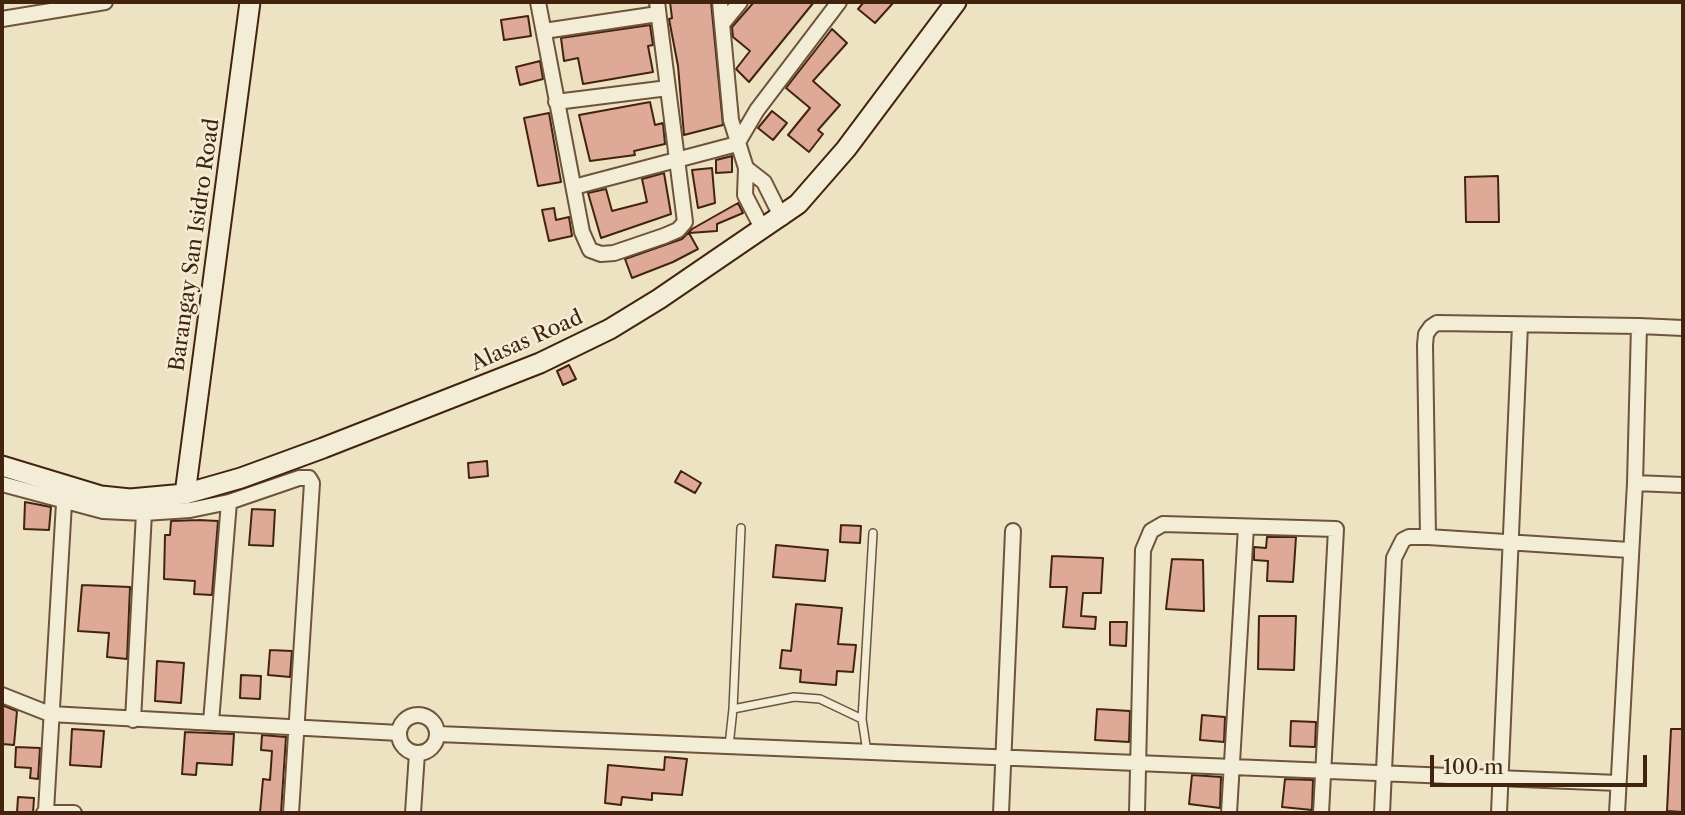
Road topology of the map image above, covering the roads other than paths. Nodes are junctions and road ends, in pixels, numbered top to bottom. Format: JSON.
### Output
{"nodes":[{"id":1,"x":105,"y":2,"type":"edge"},
{"id":2,"x":250,"y":2,"type":"edge"},
{"id":3,"x":538,"y":2,"type":"edge"},
{"id":4,"x":720,"y":2,"type":"edge"},
{"id":5,"x":740,"y":2,"type":"edge"},
{"id":6,"x":839,"y":2,"type":"edge"},
{"id":7,"x":956,"y":2,"type":"edge"},
{"id":8,"x":658,"y":8,"type":"edge"},
{"id":9,"x":2,"y":19,"type":"edge"},
{"id":10,"x":722,"y":24,"type":"junction"},
{"id":11,"x":544,"y":31,"type":"junction"},
{"id":12,"x":668,"y":88,"type":"junction"},
{"id":13,"x":556,"y":102,"type":"junction"},
{"id":14,"x":737,"y":144,"type":"junction"},
{"id":15,"x":679,"y":161,"type":"junction"},
{"id":16,"x":746,"y":168,"type":"junction"},
{"id":17,"x":574,"y":187,"type":"junction"},
{"id":18,"x":782,"y":218,"type":"junction"},
{"id":19,"x":763,"y":230,"type":"junction"},
{"id":20,"x":1520,"y":325,"type":"junction"},
{"id":21,"x":1639,"y":326,"type":"junction"},
{"id":22,"x":1683,"y":328,"type":"edge"},
{"id":23,"x":2,"y":466,"type":"edge"},
{"id":24,"x":1635,"y":483,"type":"junction"},
{"id":25,"x":2,"y":484,"type":"edge"},
{"id":26,"x":1683,"y":485,"type":"edge"},
{"id":27,"x":185,"y":494,"type":"junction"},
{"id":28,"x":229,"y":502,"type":"junction"},
{"id":29,"x":64,"y":503,"type":"junction"},
{"id":30,"x":144,"y":513,"type":"junction"},
{"id":31,"x":1246,"y":527,"type":"junction"},
{"id":32,"x":741,"y":528,"type":"dead end"},
{"id":33,"x":1013,"y":531,"type":"dead end"},
{"id":34,"x":873,"y":533,"type":"dead end"},
{"id":35,"x":1428,"y":537,"type":"junction"},
{"id":36,"x":1511,"y":544,"type":"junction"},
{"id":37,"x":1629,"y":550,"type":"junction"},
{"id":38,"x":2,"y":695,"type":"edge"},
{"id":39,"x":733,"y":709,"type":"junction"},
{"id":40,"x":50,"y":714,"type":"junction"},
{"id":41,"x":862,"y":719,"type":"junction"},
{"id":42,"x":133,"y":720,"type":"junction"},
{"id":43,"x":211,"y":722,"type":"junction"},
{"id":44,"x":295,"y":726,"type":"junction"},
{"id":45,"x":399,"y":733,"type":"junction"},
{"id":46,"x":438,"y":734,"type":"junction"},
{"id":47,"x":729,"y":746,"type":"junction"},
{"id":48,"x":867,"y":752,"type":"junction"},
{"id":49,"x":417,"y":753,"type":"junction"},
{"id":50,"x":1004,"y":757,"type":"junction"},
{"id":51,"x":1140,"y":764,"type":"junction"},
{"id":52,"x":1231,"y":768,"type":"junction"},
{"id":53,"x":1323,"y":772,"type":"junction"},
{"id":54,"x":1384,"y":775,"type":"junction"},
{"id":55,"x":1501,"y":778,"type":"junction"},
{"id":56,"x":1618,"y":783,"type":"junction"},
{"id":57,"x":45,"y":812,"type":"edge"},
{"id":58,"x":74,"y":813,"type":"edge"},
{"id":59,"x":291,"y":813,"type":"edge"},
{"id":60,"x":413,"y":813,"type":"edge"},
{"id":61,"x":1002,"y":813,"type":"edge"},
{"id":62,"x":1137,"y":813,"type":"edge"},
{"id":63,"x":1229,"y":813,"type":"edge"},
{"id":64,"x":1321,"y":813,"type":"edge"},
{"id":65,"x":1382,"y":813,"type":"edge"},
{"id":66,"x":1499,"y":813,"type":"edge"},
{"id":67,"x":1617,"y":813,"type":"edge"}],
"edges":[{"from":1,"to":9,"type":"street"},
{"from":2,"to":27,"type":"street","name":"Barangay San Isidro Road"},
{"from":3,"to":11,"type":"street"},
{"from":4,"to":10,"type":"street"},
{"from":5,"to":10,"type":"street"},
{"from":6,"to":14,"type":"street"},
{"from":7,"to":18,"type":"street","name":"Alasas Road"},
{"from":8,"to":11,"type":"street"},
{"from":8,"to":12,"type":"street"},
{"from":10,"to":14,"type":"street"},
{"from":11,"to":13,"type":"street"},
{"from":12,"to":13,"type":"street"},
{"from":12,"to":15,"type":"street"},
{"from":13,"to":17,"type":"street"},
{"from":14,"to":15,"type":"street"},
{"from":14,"to":16,"type":"street"},
{"from":15,"to":17,"type":"street"},
{"from":15,"to":17,"type":"street"},
{"from":16,"to":18,"type":"street"},
{"from":16,"to":19,"type":"street"},
{"from":18,"to":19,"type":"street","name":"Alasas Road"},
{"from":19,"to":27,"type":"street","name":"Alasas Road"},
{"from":20,"to":21,"type":"street"},
{"from":20,"to":35,"type":"street"},
{"from":20,"to":36,"type":"street"},
{"from":21,"to":22,"type":"street"},
{"from":21,"to":24,"type":"street"},
{"from":23,"to":27,"type":"street","name":"Alasas Road"},
{"from":24,"to":26,"type":"street"},
{"from":24,"to":37,"type":"street"},
{"from":25,"to":29,"type":"street"},
{"from":28,"to":30,"type":"street"},
{"from":28,"to":43,"type":"street"},
{"from":28,"to":44,"type":"street"},
{"from":29,"to":30,"type":"street"},
{"from":29,"to":40,"type":"street"},
{"from":30,"to":42,"type":"street"},
{"from":31,"to":51,"type":"street"},
{"from":31,"to":52,"type":"street"},
{"from":31,"to":53,"type":"street"},
{"from":32,"to":39,"type":"lane"},
{"from":33,"to":50,"type":"street"},
{"from":34,"to":41,"type":"lane"},
{"from":35,"to":36,"type":"street"},
{"from":35,"to":54,"type":"street"},
{"from":36,"to":37,"type":"street"},
{"from":36,"to":55,"type":"street"},
{"from":37,"to":56,"type":"street"},
{"from":38,"to":40,"type":"street"},
{"from":39,"to":41,"type":"lane"},
{"from":39,"to":47,"type":"lane"},
{"from":40,"to":42,"type":"street"},
{"from":40,"to":57,"type":"street"},
{"from":41,"to":48,"type":"lane"},
{"from":42,"to":43,"type":"street"},
{"from":43,"to":44,"type":"street"},
{"from":44,"to":45,"type":"street"},
{"from":44,"to":59,"type":"street"},
{"from":45,"to":46,"type":"street"},
{"from":45,"to":49,"type":"street"},
{"from":46,"to":47,"type":"street"},
{"from":46,"to":49,"type":"street"},
{"from":47,"to":48,"type":"street"},
{"from":48,"to":50,"type":"street"},
{"from":49,"to":60,"type":"street"},
{"from":50,"to":51,"type":"street"},
{"from":50,"to":61,"type":"street"},
{"from":51,"to":52,"type":"street"},
{"from":51,"to":62,"type":"street"},
{"from":52,"to":53,"type":"street"},
{"from":52,"to":63,"type":"street"},
{"from":53,"to":54,"type":"street"},
{"from":53,"to":64,"type":"street"},
{"from":54,"to":55,"type":"street"},
{"from":54,"to":65,"type":"street"},
{"from":55,"to":56,"type":"street"},
{"from":55,"to":66,"type":"street"},
{"from":56,"to":67,"type":"street"},
{"from":57,"to":58,"type":"street"}]}
